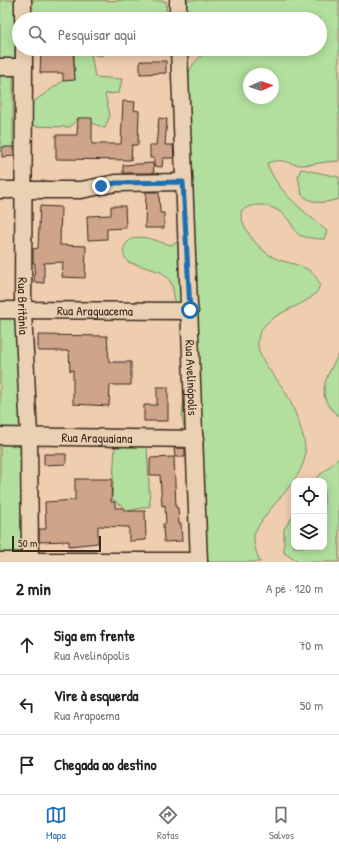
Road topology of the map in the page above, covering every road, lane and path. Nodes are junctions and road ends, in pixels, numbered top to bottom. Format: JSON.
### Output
{"nodes":[{"id":1,"x":23,"y":0,"type":"edge"},
{"id":2,"x":178,"y":0,"type":"edge"},
{"id":3,"x":23,"y":12,"type":"edge"},
{"id":4,"x":178,"y":12,"type":"edge"},
{"id":5,"x":24,"y":56,"type":"edge"},
{"id":6,"x":179,"y":56,"type":"edge"},
{"id":7,"x":0,"y":67,"type":"edge"},
{"id":8,"x":24,"y":67,"type":"junction"},
{"id":9,"x":183,"y":182,"type":"junction"},
{"id":10,"x":0,"y":190,"type":"edge"},
{"id":11,"x":23,"y":191,"type":"junction"},
{"id":12,"x":0,"y":310,"type":"edge"},
{"id":13,"x":190,"y":310,"type":"junction"},
{"id":14,"x":23,"y":311,"type":"junction"},
{"id":15,"x":0,"y":436,"type":"edge"},
{"id":16,"x":29,"y":436,"type":"junction"},
{"id":17,"x":194,"y":439,"type":"junction"},
{"id":18,"x":0,"y":561,"type":"edge"},
{"id":19,"x":199,"y":561,"type":"edge"},
{"id":20,"x":30,"y":562,"type":"edge"}],
"edges":[{"from":1,"to":3,"type":"street"},
{"from":2,"to":4,"type":"street"},
{"from":5,"to":8,"type":"street","name":"Rua Britânia"},
{"from":6,"to":9,"type":"street","name":"Rua Avelinópolis"},
{"from":7,"to":8,"type":"street"},
{"from":8,"to":11,"type":"street","name":"Rua Britânia"},
{"from":9,"to":11,"type":"street"},
{"from":9,"to":13,"type":"street","name":"Rua Avelinópolis"},
{"from":10,"to":11,"type":"street"},
{"from":11,"to":14,"type":"street","name":"Rua Britânia"},
{"from":12,"to":14,"type":"street","name":"Rua Araguacema"},
{"from":13,"to":14,"type":"street","name":"Rua Araguacema"},
{"from":13,"to":17,"type":"street","name":"Rua Avelinópolis"},
{"from":14,"to":16,"type":"street","name":"Rua Britânia"},
{"from":15,"to":16,"type":"street","name":"Rua Araguaiana"},
{"from":16,"to":17,"type":"street","name":"Rua Araguaiana"},
{"from":16,"to":20,"type":"street","name":"Rua Britânia"},
{"from":17,"to":19,"type":"street","name":"Rua Avelinópolis"},
{"from":18,"to":20,"type":"street"},
{"from":19,"to":20,"type":"street"}]}
